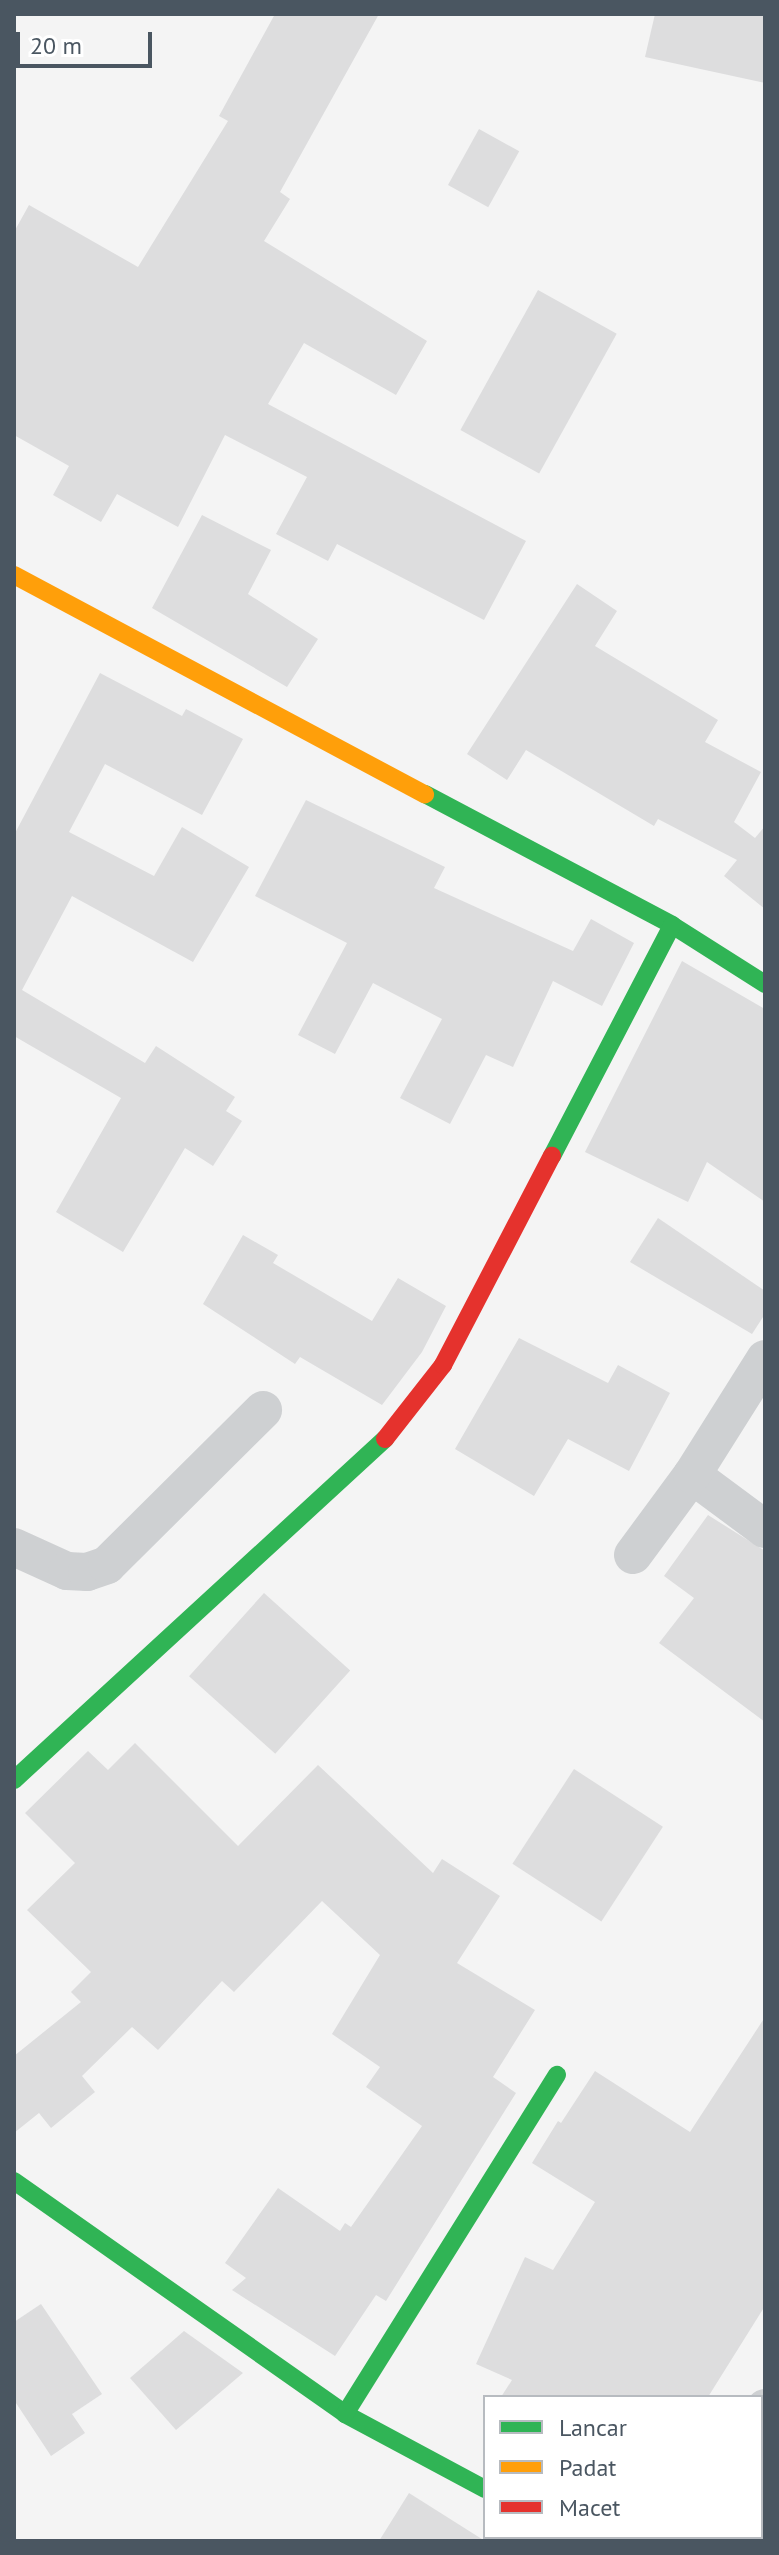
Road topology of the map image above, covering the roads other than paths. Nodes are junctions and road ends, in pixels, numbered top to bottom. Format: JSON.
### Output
{"nodes":[{"id":1,"x":14,"y":575,"type":"edge"},
{"id":2,"x":672,"y":925,"type":"junction"},
{"id":3,"x":765,"y":984,"type":"edge"},
{"id":4,"x":765,"y":1359,"type":"edge"},
{"id":5,"x":263,"y":1410,"type":"dead end"},
{"id":6,"x":692,"y":1475,"type":"junction"},
{"id":7,"x":765,"y":1529,"type":"edge"},
{"id":8,"x":14,"y":1547,"type":"edge"},
{"id":9,"x":633,"y":1555,"type":"dead end"},
{"id":10,"x":14,"y":1780,"type":"edge"},
{"id":11,"x":557,"y":2075,"type":"dead end"},
{"id":12,"x":14,"y":2181,"type":"edge"},
{"id":13,"x":345,"y":2414,"type":"junction"},
{"id":14,"x":483,"y":2488,"type":"edge"}],
"edges":[{"from":1,"to":2,"type":"street"},
{"from":2,"to":3,"type":"street"},
{"from":2,"to":10,"type":"street"},
{"from":4,"to":6,"type":"street"},
{"from":5,"to":8,"type":"street"},
{"from":6,"to":7,"type":"street"},
{"from":6,"to":9,"type":"street"},
{"from":11,"to":13,"type":"street"},
{"from":12,"to":13,"type":"street"},
{"from":13,"to":14,"type":"street"}]}
